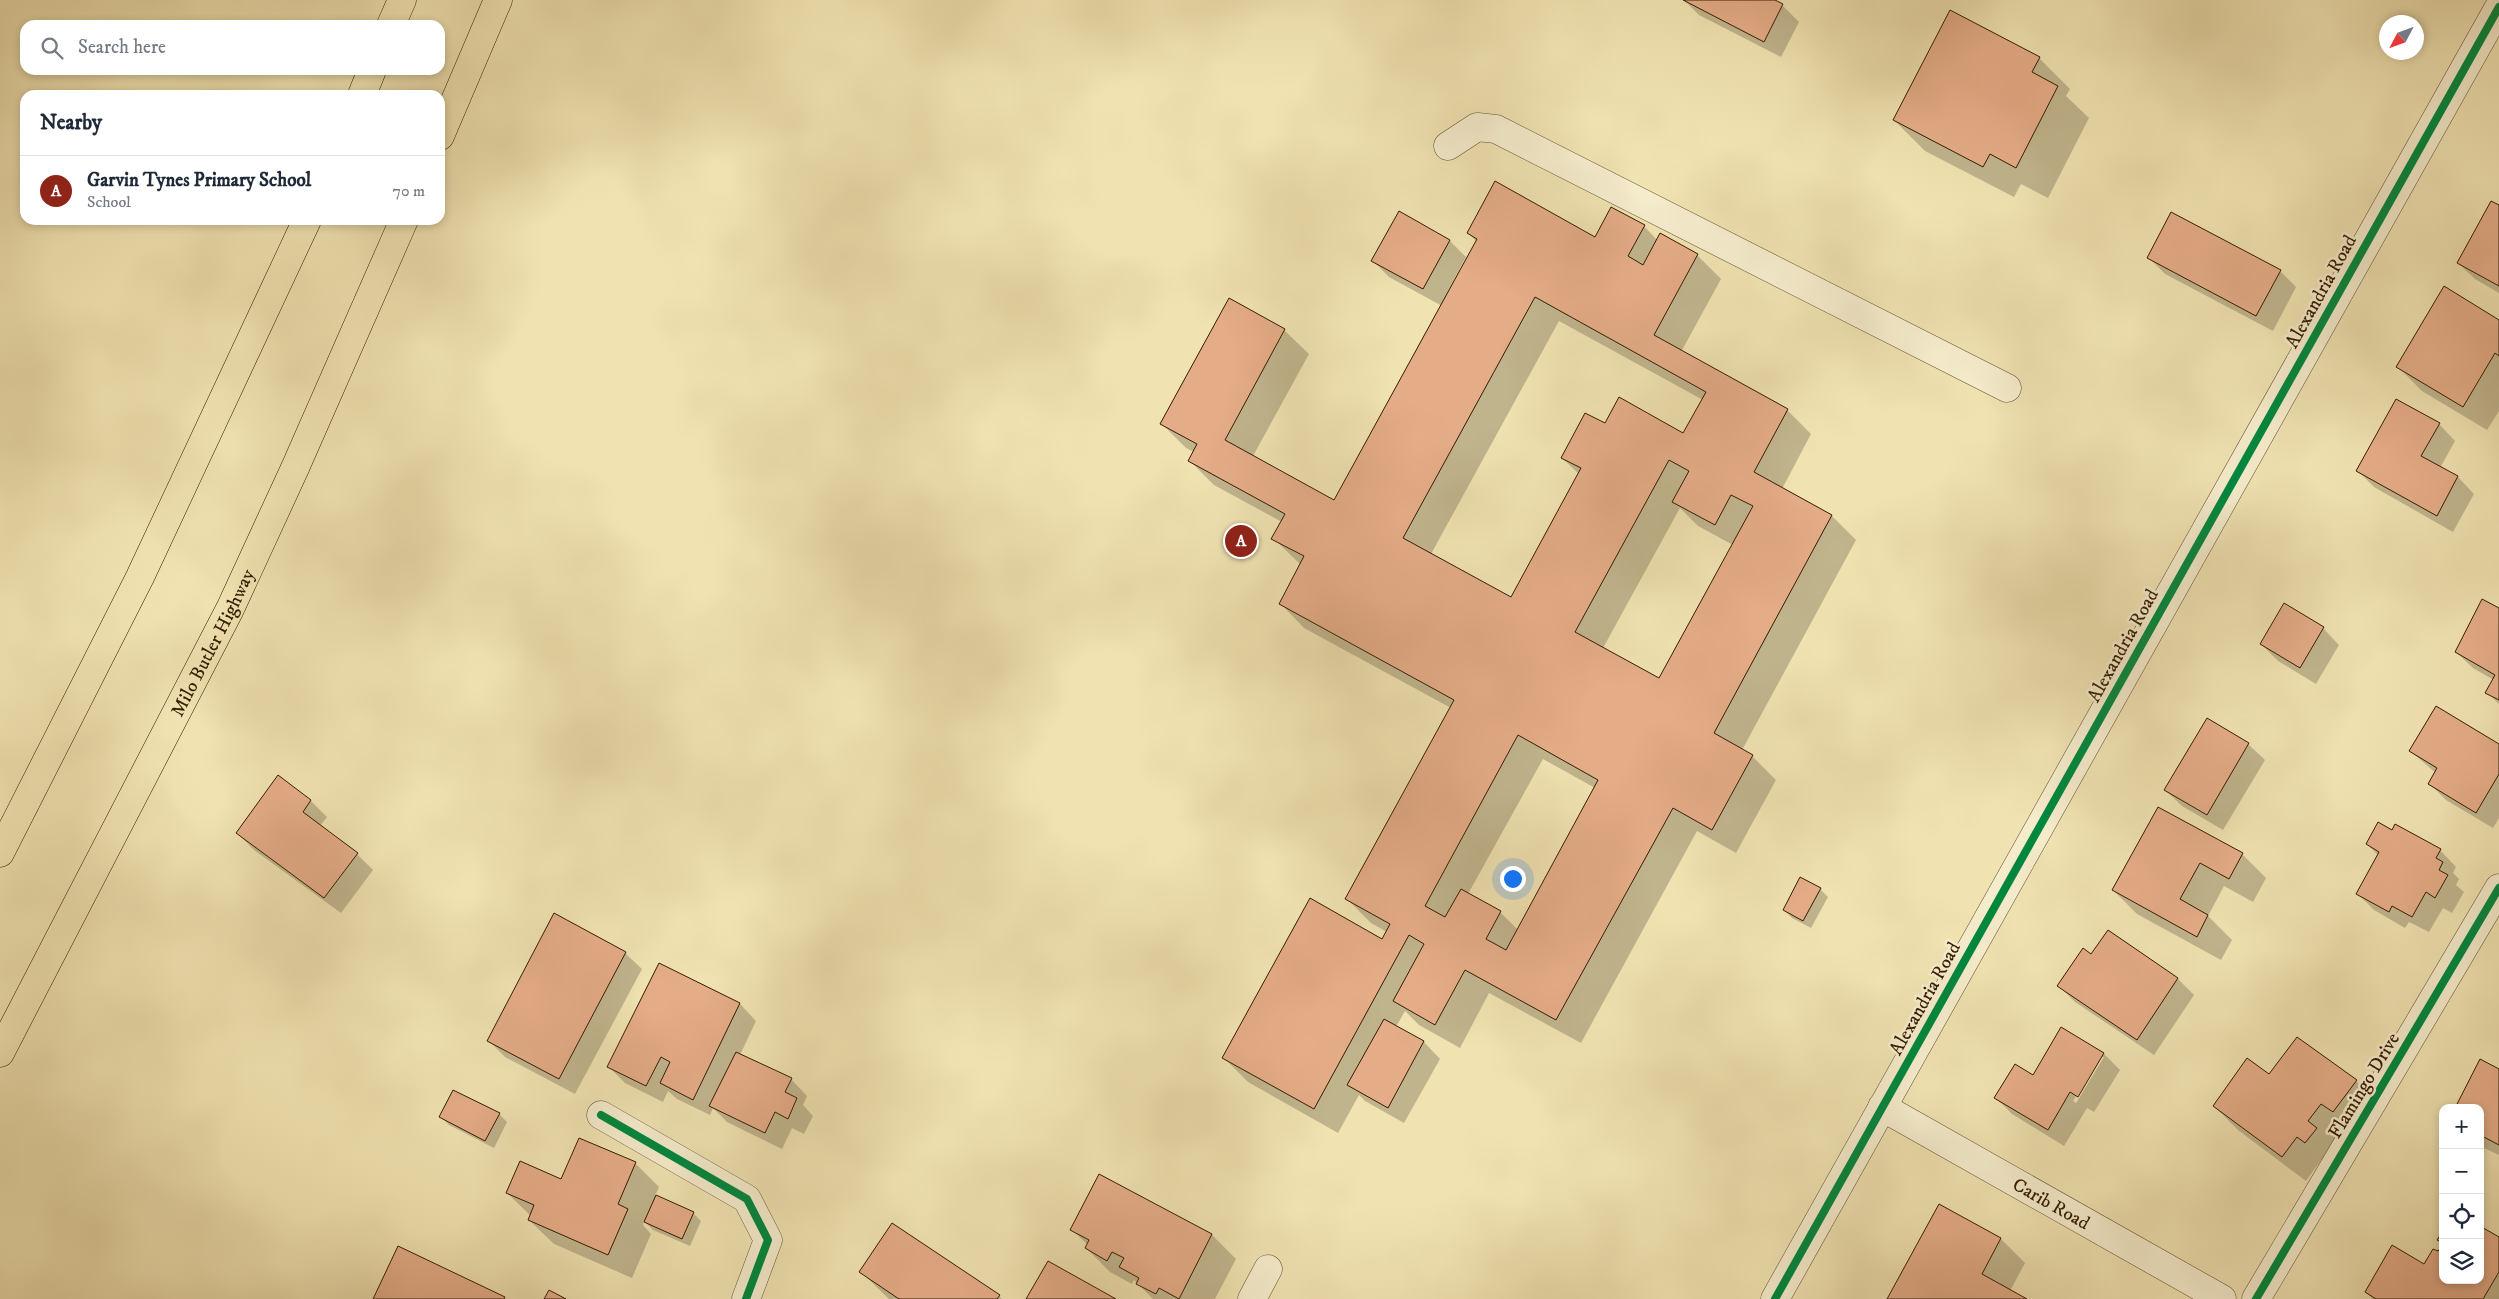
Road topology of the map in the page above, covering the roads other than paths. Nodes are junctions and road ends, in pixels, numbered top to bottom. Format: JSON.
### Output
{"nodes":[{"id":1,"x":402,"y":0,"type":"edge"},
{"id":2,"x":498,"y":0,"type":"edge"},
{"id":3,"x":2499,"y":7,"type":"edge"},
{"id":4,"x":393,"y":20,"type":"edge"},
{"id":5,"x":370,"y":75,"type":"edge"},
{"id":6,"x":364,"y":90,"type":"edge"},
{"id":7,"x":445,"y":124,"type":"edge"},
{"id":8,"x":1448,"y":146,"type":"dead end"},
{"id":9,"x":305,"y":225,"type":"edge"},
{"id":10,"x":402,"y":225,"type":"edge"},
{"id":11,"x":2008,"y":388,"type":"dead end"},
{"id":12,"x":0,"y":853,"type":"edge"},
{"id":13,"x":2499,"y":888,"type":"edge"},
{"id":14,"x":0,"y":1053,"type":"edge"},
{"id":15,"x":1882,"y":1107,"type":"junction"},
{"id":16,"x":601,"y":1115,"type":"dead end"},
{"id":17,"x":1268,"y":1269,"type":"dead end"},
{"id":18,"x":754,"y":1296,"type":"edge"},
{"id":19,"x":1252,"y":1299,"type":"edge"},
{"id":20,"x":1775,"y":1299,"type":"edge"},
{"id":21,"x":2222,"y":1299,"type":"edge"},
{"id":22,"x":2256,"y":1299,"type":"edge"}],
"edges":[{"from":1,"to":4,"type":"main road"},
{"from":2,"to":7,"type":"main road"},
{"from":3,"to":15,"type":"street","name":"Alexandria Road"},
{"from":5,"to":6,"type":"main road"},
{"from":8,"to":11,"type":"street"},
{"from":9,"to":12,"type":"main road"},
{"from":10,"to":14,"type":"main road","name":"Milo Butler Highway"},
{"from":13,"to":22,"type":"street","name":"Flamingo Drive"},
{"from":15,"to":20,"type":"street","name":"Alexandria Road"},
{"from":15,"to":21,"type":"street","name":"Carib Road"},
{"from":16,"to":18,"type":"street"},
{"from":17,"to":19,"type":"street"}]}
